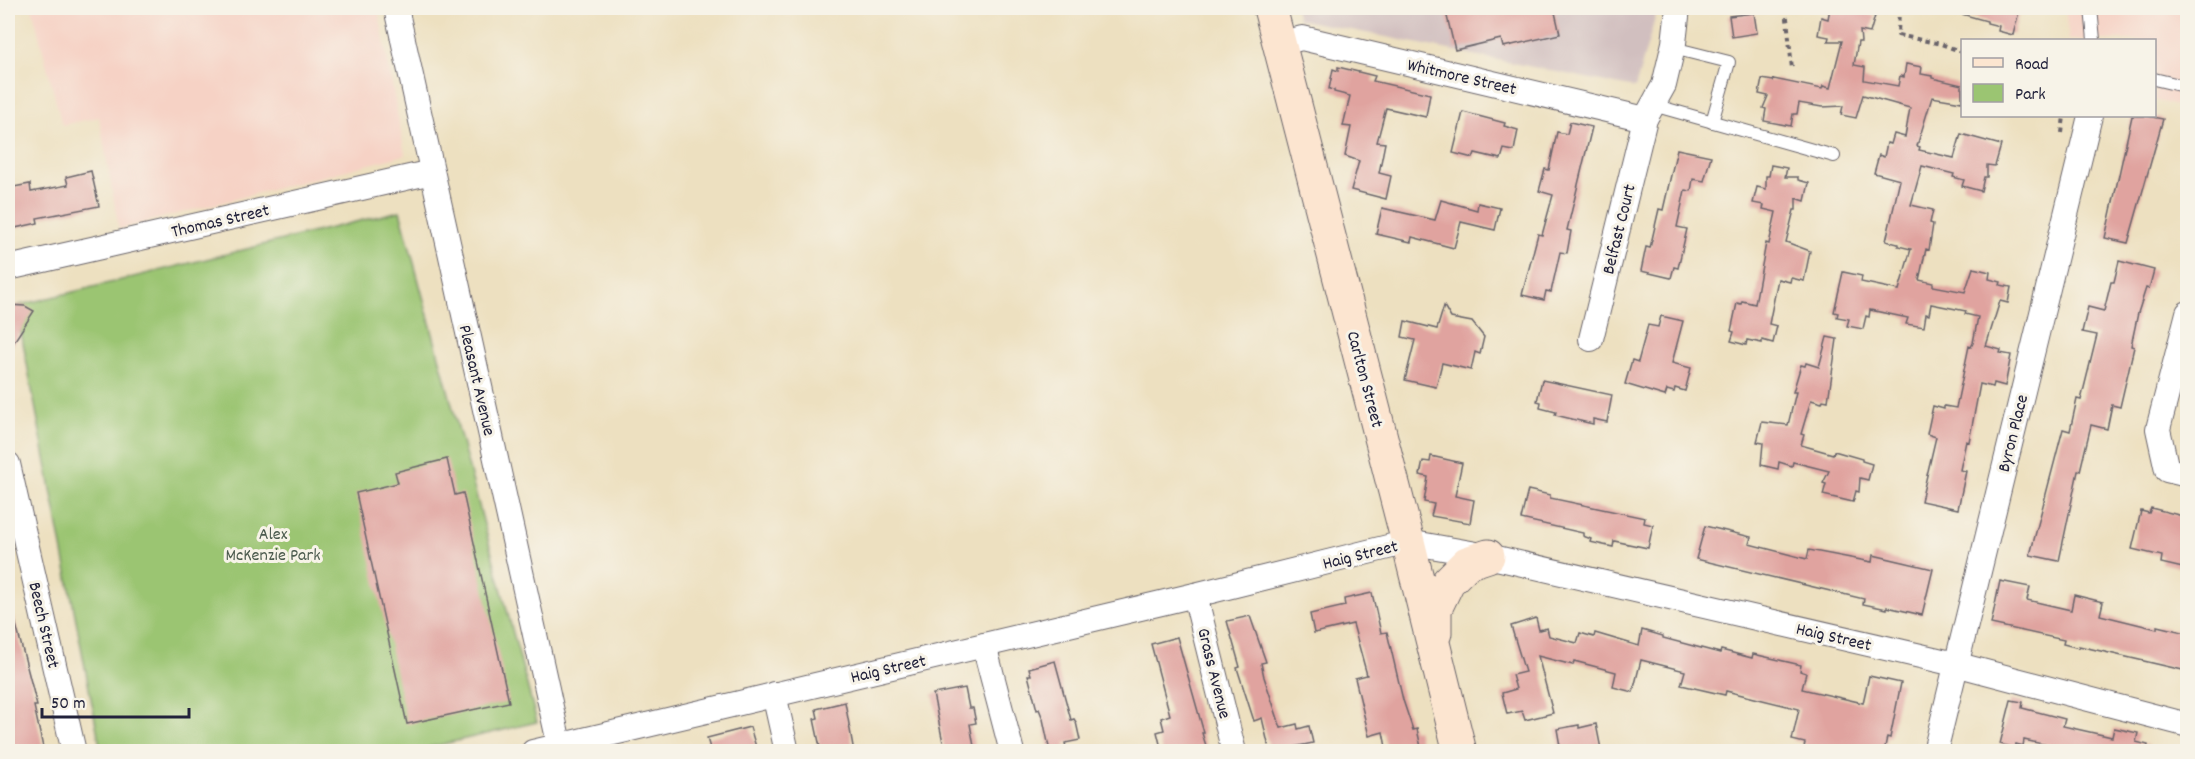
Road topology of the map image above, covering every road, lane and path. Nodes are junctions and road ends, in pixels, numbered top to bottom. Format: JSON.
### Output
{"nodes":[{"id":1,"x":396,"y":8,"type":"edge"},
{"id":2,"x":1270,"y":8,"type":"edge"},
{"id":3,"x":1678,"y":8,"type":"edge"},
{"id":4,"x":1786,"y":8,"type":"edge"},
{"id":5,"x":1899,"y":8,"type":"edge"},
{"id":6,"x":2091,"y":8,"type":"edge"},
{"id":7,"x":2094,"y":39,"type":"edge"},
{"id":8,"x":1278,"y":44,"type":"junction"},
{"id":9,"x":1672,"y":48,"type":"junction"},
{"id":10,"x":1961,"y":52,"type":"edge"},
{"id":11,"x":1792,"y":69,"type":"dead end"},
{"id":12,"x":2156,"y":79,"type":"edge"},
{"id":13,"x":2187,"y":87,"type":"edge"},
{"id":14,"x":1649,"y":112,"type":"junction"},
{"id":15,"x":2090,"y":117,"type":"edge"},
{"id":16,"x":1712,"y":122,"type":"junction"},
{"id":17,"x":1834,"y":156,"type":"dead end"},
{"id":18,"x":432,"y":172,"type":"junction"},
{"id":19,"x":8,"y":268,"type":"edge"},
{"id":20,"x":2187,"y":314,"type":"edge"},
{"id":21,"x":1591,"y":339,"type":"dead end"},
{"id":22,"x":8,"y":464,"type":"edge"},
{"id":23,"x":2187,"y":475,"type":"edge"},
{"id":24,"x":1408,"y":542,"type":"junction"},
{"id":25,"x":1488,"y":556,"type":"junction"},
{"id":26,"x":1195,"y":595,"type":"junction"},
{"id":27,"x":984,"y":645,"type":"junction"},
{"id":28,"x":1435,"y":653,"type":"junction"},
{"id":29,"x":1955,"y":664,"type":"junction"},
{"id":30,"x":774,"y":694,"type":"junction"},
{"id":31,"x":2187,"y":725,"type":"edge"},
{"id":32,"x":560,"y":748,"type":"edge"},
{"id":33,"x":74,"y":752,"type":"edge"},
{"id":34,"x":533,"y":752,"type":"edge"},
{"id":35,"x":787,"y":752,"type":"edge"},
{"id":36,"x":1012,"y":752,"type":"edge"},
{"id":37,"x":1234,"y":752,"type":"edge"},
{"id":38,"x":1460,"y":752,"type":"edge"},
{"id":39,"x":1935,"y":752,"type":"edge"}],
"edges":[{"from":1,"to":18,"type":"street","name":"Pleasant Avenue"},
{"from":2,"to":8,"type":"main road","name":"Carlton Street"},
{"from":3,"to":9,"type":"street","name":"Belfast Court"},
{"from":4,"to":11,"type":"path"},
{"from":5,"to":10,"type":"path"},
{"from":6,"to":7,"type":"lane"},
{"from":8,"to":14,"type":"street","name":"Whitmore Street"},
{"from":8,"to":24,"type":"main road","name":"Carlton Street"},
{"from":9,"to":14,"type":"street","name":"Belfast Court"},
{"from":9,"to":16,"type":"lane"},
{"from":12,"to":13,"type":"lane"},
{"from":14,"to":16,"type":"lane"},
{"from":14,"to":21,"type":"street","name":"Belfast Court"},
{"from":15,"to":29,"type":"street","name":"Byron Place"},
{"from":16,"to":17,"type":"lane"},
{"from":18,"to":19,"type":"street","name":"Thomas Street"},
{"from":18,"to":32,"type":"street","name":"Pleasant Avenue"},
{"from":20,"to":23,"type":"street"},
{"from":22,"to":33,"type":"street","name":"Beech Street"},
{"from":24,"to":25,"type":"street","name":"Haig Street"},
{"from":24,"to":26,"type":"street","name":"Haig Street"},
{"from":24,"to":28,"type":"main road","name":"Carlton Street"},
{"from":25,"to":28,"type":"main road"},
{"from":25,"to":29,"type":"street","name":"Haig Street"},
{"from":26,"to":27,"type":"street","name":"Haig Street"},
{"from":26,"to":37,"type":"street","name":"Grass Avenue"},
{"from":27,"to":30,"type":"street","name":"Haig Street"},
{"from":27,"to":36,"type":"street"},
{"from":28,"to":38,"type":"main road","name":"Carlton Street"},
{"from":29,"to":31,"type":"street","name":"Haig Street"},
{"from":29,"to":39,"type":"street","name":"Byron Place"},
{"from":30,"to":32,"type":"street","name":"Haig Street"},
{"from":30,"to":35,"type":"street"},
{"from":32,"to":34,"type":"street","name":"Haig Street"}]}
